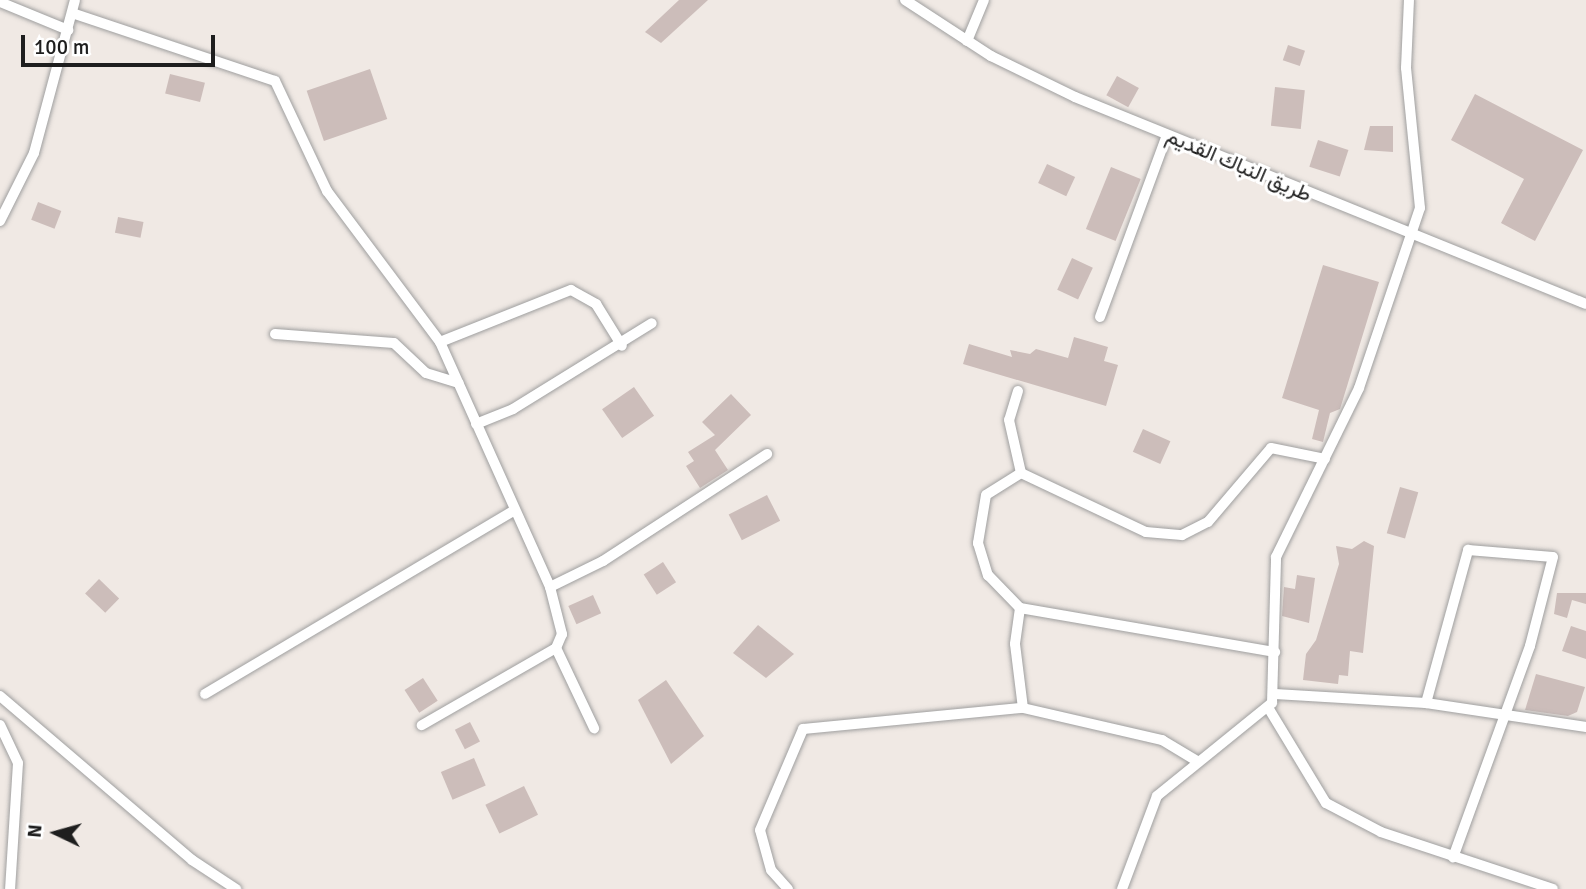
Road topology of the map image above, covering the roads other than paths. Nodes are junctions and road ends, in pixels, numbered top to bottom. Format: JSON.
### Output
{"nodes":[{"id":1,"x":75,"y":0,"type":"edge"},
{"id":2,"x":905,"y":0,"type":"edge"},
{"id":3,"x":984,"y":0,"type":"edge"},
{"id":4,"x":1409,"y":0,"type":"edge"},
{"id":5,"x":0,"y":2,"type":"edge"},
{"id":6,"x":72,"y":13,"type":"junction"},
{"id":7,"x":68,"y":30,"type":"junction"},
{"id":8,"x":967,"y":41,"type":"junction"},
{"id":9,"x":1167,"y":135,"type":"junction"},
{"id":10,"x":1,"y":218,"type":"edge"},
{"id":11,"x":1411,"y":235,"type":"junction"},
{"id":12,"x":1586,"y":304,"type":"edge"},
{"id":13,"x":1100,"y":317,"type":"dead end"},
{"id":14,"x":652,"y":323,"type":"dead end"},
{"id":15,"x":275,"y":334,"type":"dead end"},
{"id":16,"x":440,"y":342,"type":"junction"},
{"id":17,"x":622,"y":346,"type":"junction"},
{"id":18,"x":459,"y":383,"type":"junction"},
{"id":19,"x":1018,"y":391,"type":"dead end"},
{"id":20,"x":476,"y":424,"type":"junction"},
{"id":21,"x":767,"y":454,"type":"dead end"},
{"id":22,"x":1325,"y":459,"type":"junction"},
{"id":23,"x":1021,"y":473,"type":"junction"},
{"id":24,"x":516,"y":510,"type":"junction"},
{"id":25,"x":550,"y":587,"type":"junction"},
{"id":26,"x":1020,"y":608,"type":"junction"},
{"id":27,"x":556,"y":648,"type":"junction"},
{"id":28,"x":1275,"y":652,"type":"junction"},
{"id":29,"x":205,"y":694,"type":"dead end"},
{"id":30,"x":1275,"y":694,"type":"junction"},
{"id":31,"x":0,"y":696,"type":"edge"},
{"id":32,"x":1426,"y":703,"type":"junction"},
{"id":33,"x":1023,"y":708,"type":"junction"},
{"id":34,"x":1269,"y":709,"type":"junction"},
{"id":35,"x":1503,"y":718,"type":"junction"},
{"id":36,"x":422,"y":724,"type":"dead end"},
{"id":37,"x":0,"y":725,"type":"edge"},
{"id":38,"x":1586,"y":727,"type":"edge"},
{"id":39,"x":593,"y":728,"type":"dead end"},
{"id":40,"x":1197,"y":761,"type":"junction"},
{"id":41,"x":1452,"y":857,"type":"junction"},
{"id":42,"x":10,"y":889,"type":"edge"},
{"id":43,"x":236,"y":889,"type":"edge"},
{"id":44,"x":788,"y":889,"type":"edge"},
{"id":45,"x":1122,"y":889,"type":"edge"},
{"id":46,"x":1553,"y":889,"type":"edge"}],
"edges":[{"from":1,"to":6,"type":"street"},
{"from":2,"to":8,"type":"street","name":"طريق النباك القديم"},
{"from":3,"to":8,"type":"street"},
{"from":4,"to":11,"type":"street"},
{"from":5,"to":7,"type":"street"},
{"from":6,"to":7,"type":"street"},
{"from":6,"to":16,"type":"street"},
{"from":7,"to":10,"type":"street"},
{"from":8,"to":9,"type":"street","name":"طريق النباك القديم"},
{"from":9,"to":11,"type":"street","name":"طريق النباك القديم"},
{"from":9,"to":13,"type":"street"},
{"from":11,"to":12,"type":"street","name":"طريق النباك القديم"},
{"from":11,"to":22,"type":"street"},
{"from":14,"to":17,"type":"street"},
{"from":15,"to":18,"type":"street"},
{"from":16,"to":17,"type":"street"},
{"from":16,"to":18,"type":"street"},
{"from":17,"to":20,"type":"street"},
{"from":18,"to":20,"type":"street"},
{"from":19,"to":23,"type":"street"},
{"from":20,"to":24,"type":"street"},
{"from":21,"to":25,"type":"street"},
{"from":22,"to":23,"type":"street"},
{"from":22,"to":28,"type":"street"},
{"from":23,"to":26,"type":"street"},
{"from":24,"to":25,"type":"street"},
{"from":24,"to":29,"type":"street"},
{"from":25,"to":27,"type":"street"},
{"from":26,"to":28,"type":"street"},
{"from":26,"to":33,"type":"street"},
{"from":27,"to":36,"type":"street"},
{"from":27,"to":39,"type":"street"},
{"from":28,"to":30,"type":"street"},
{"from":30,"to":32,"type":"street"},
{"from":30,"to":34,"type":"street"},
{"from":31,"to":43,"type":"street"},
{"from":32,"to":35,"type":"street"},
{"from":32,"to":35,"type":"street"},
{"from":33,"to":40,"type":"street"},
{"from":33,"to":44,"type":"street"},
{"from":34,"to":40,"type":"street"},
{"from":34,"to":41,"type":"street"},
{"from":35,"to":38,"type":"street"},
{"from":35,"to":41,"type":"street"},
{"from":37,"to":42,"type":"street"},
{"from":40,"to":45,"type":"street"},
{"from":41,"to":46,"type":"street"}]}
